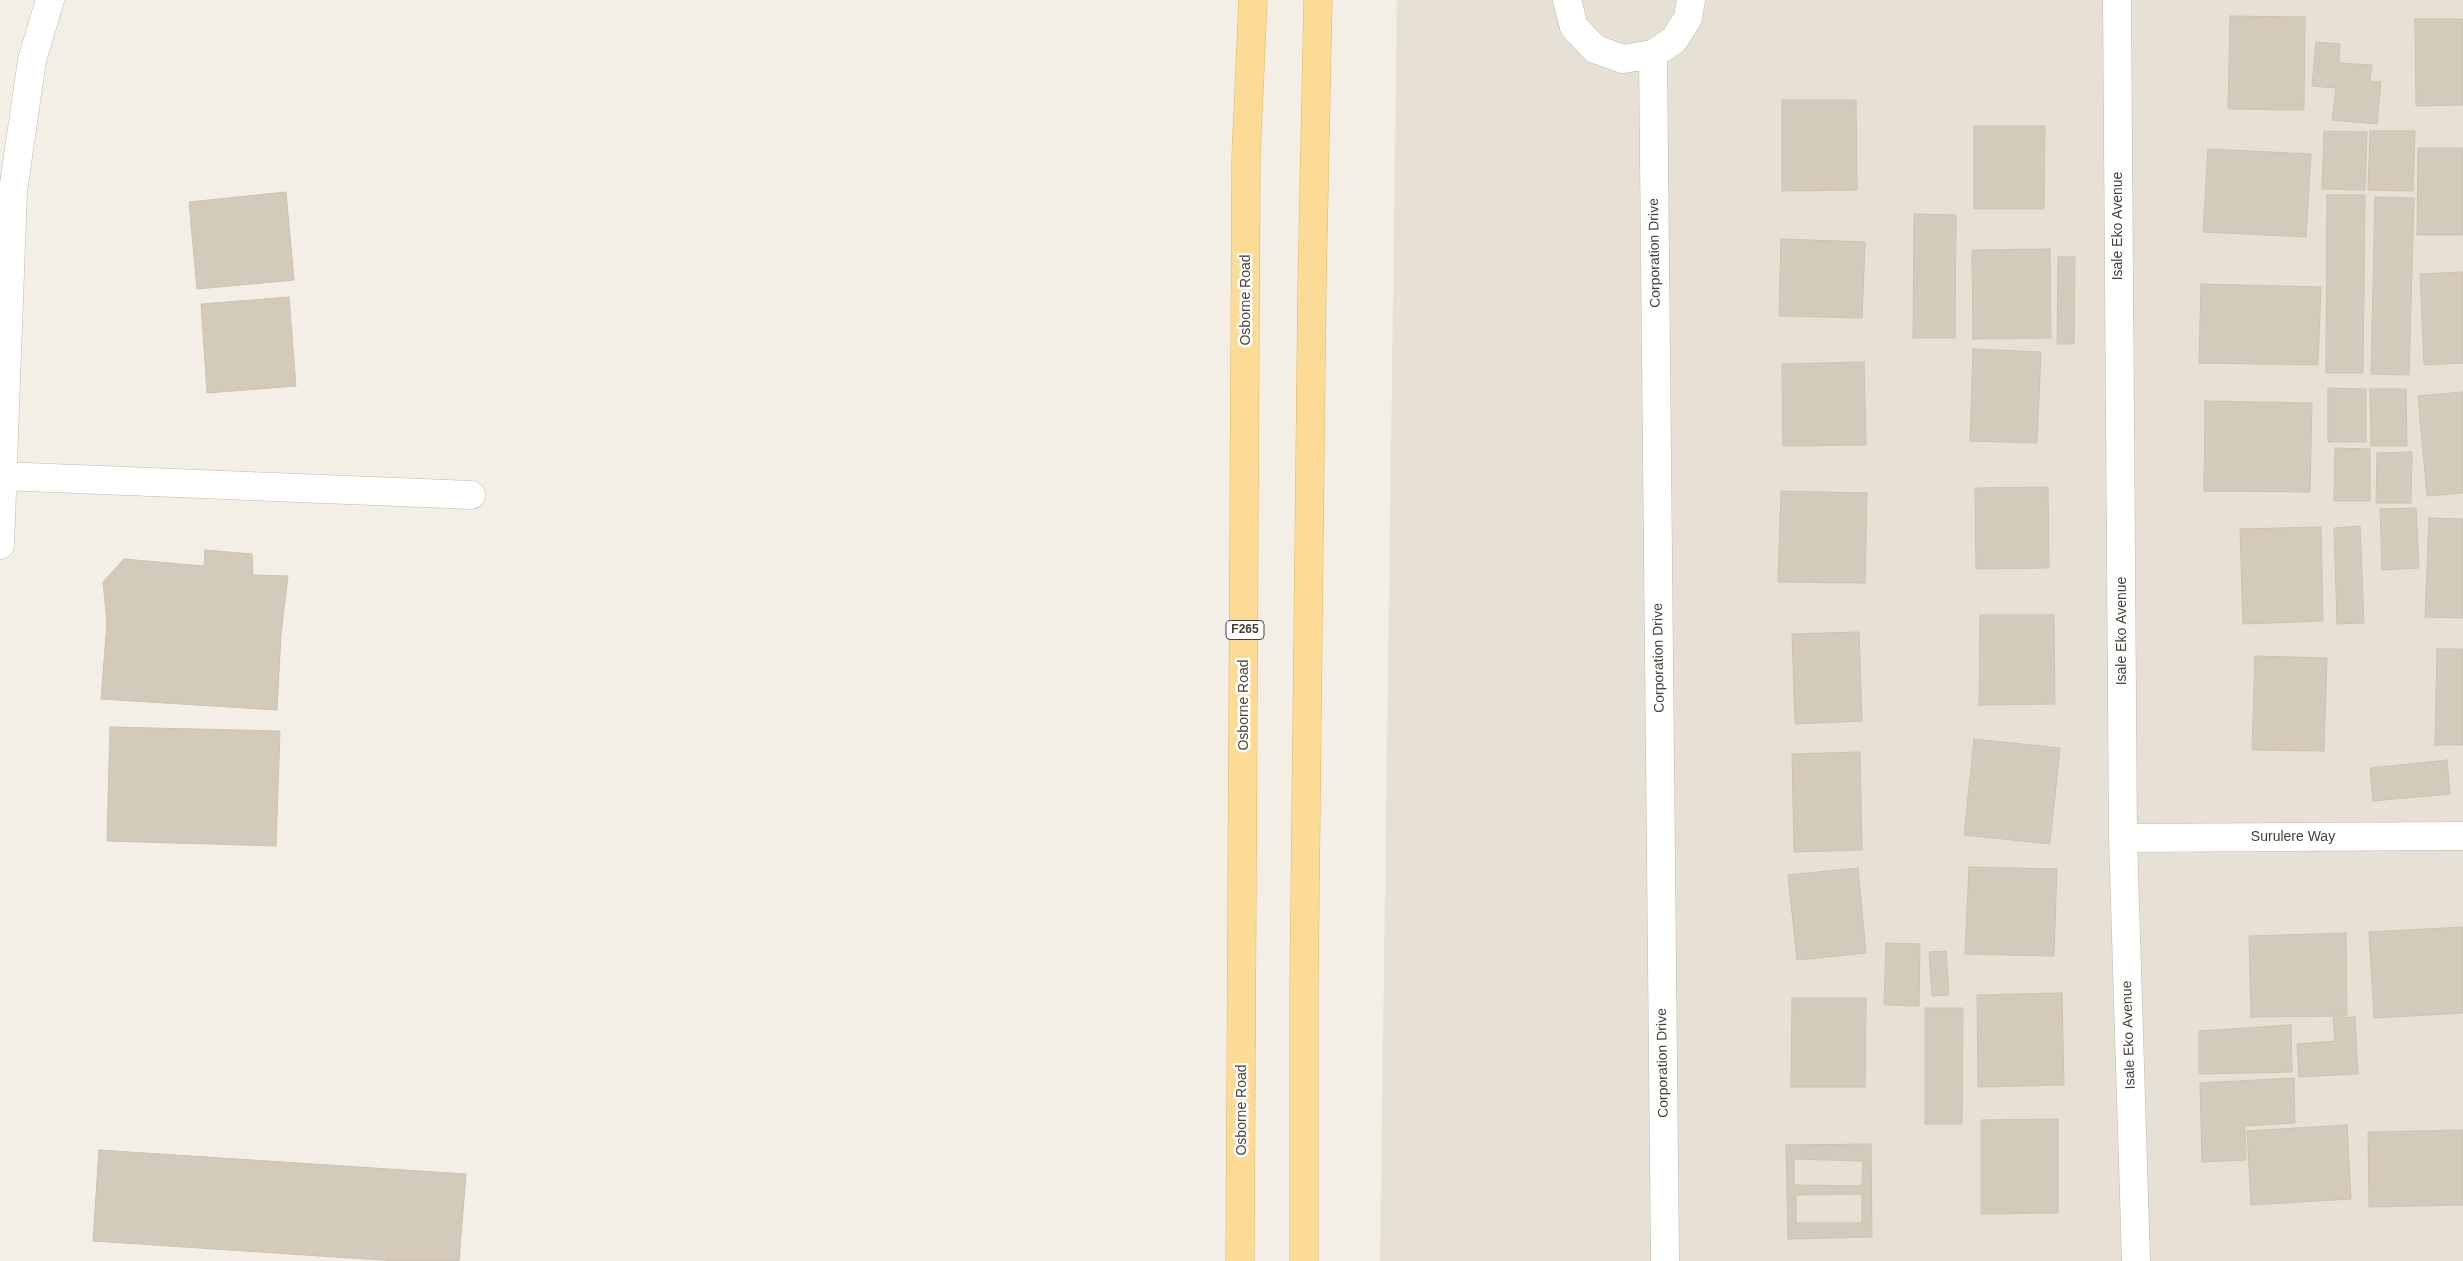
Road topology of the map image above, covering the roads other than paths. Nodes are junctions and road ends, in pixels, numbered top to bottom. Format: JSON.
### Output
{"nodes":[{"id":1,"x":50,"y":0,"type":"edge"},
{"id":2,"x":1253,"y":0,"type":"edge"},
{"id":3,"x":1318,"y":0,"type":"edge"},
{"id":4,"x":1567,"y":0,"type":"edge"},
{"id":5,"x":1691,"y":0,"type":"edge"},
{"id":6,"x":2117,"y":0,"type":"edge"},
{"id":7,"x":1653,"y":54,"type":"junction"},
{"id":8,"x":5,"y":248,"type":"edge"},
{"id":9,"x":2,"y":476,"type":"junction"},
{"id":10,"x":471,"y":496,"type":"dead end"},
{"id":11,"x":0,"y":540,"type":"edge"},
{"id":12,"x":0,"y":545,"type":"edge"},
{"id":13,"x":2463,"y":836,"type":"edge"},
{"id":14,"x":2123,"y":838,"type":"junction"},
{"id":15,"x":1240,"y":1261,"type":"edge"},
{"id":16,"x":1304,"y":1261,"type":"edge"},
{"id":17,"x":1665,"y":1261,"type":"edge"},
{"id":18,"x":2136,"y":1261,"type":"edge"}],
"edges":[{"from":1,"to":8,"type":"street"},
{"from":2,"to":15,"type":"main road","name":"Osborne Road","number":"F265"},
{"from":3,"to":16,"type":"main road"},
{"from":4,"to":7,"type":"street"},
{"from":5,"to":7,"type":"street"},
{"from":6,"to":14,"type":"street","name":"Isale Eko Avenue"},
{"from":7,"to":17,"type":"street","name":"Corporation Drive"},
{"from":8,"to":9,"type":"street"},
{"from":9,"to":10,"type":"street"},
{"from":9,"to":11,"type":"street"},
{"from":11,"to":12,"type":"street"},
{"from":13,"to":14,"type":"street","name":"Surulere Way"},
{"from":14,"to":18,"type":"street","name":"Isale Eko Avenue"}]}
